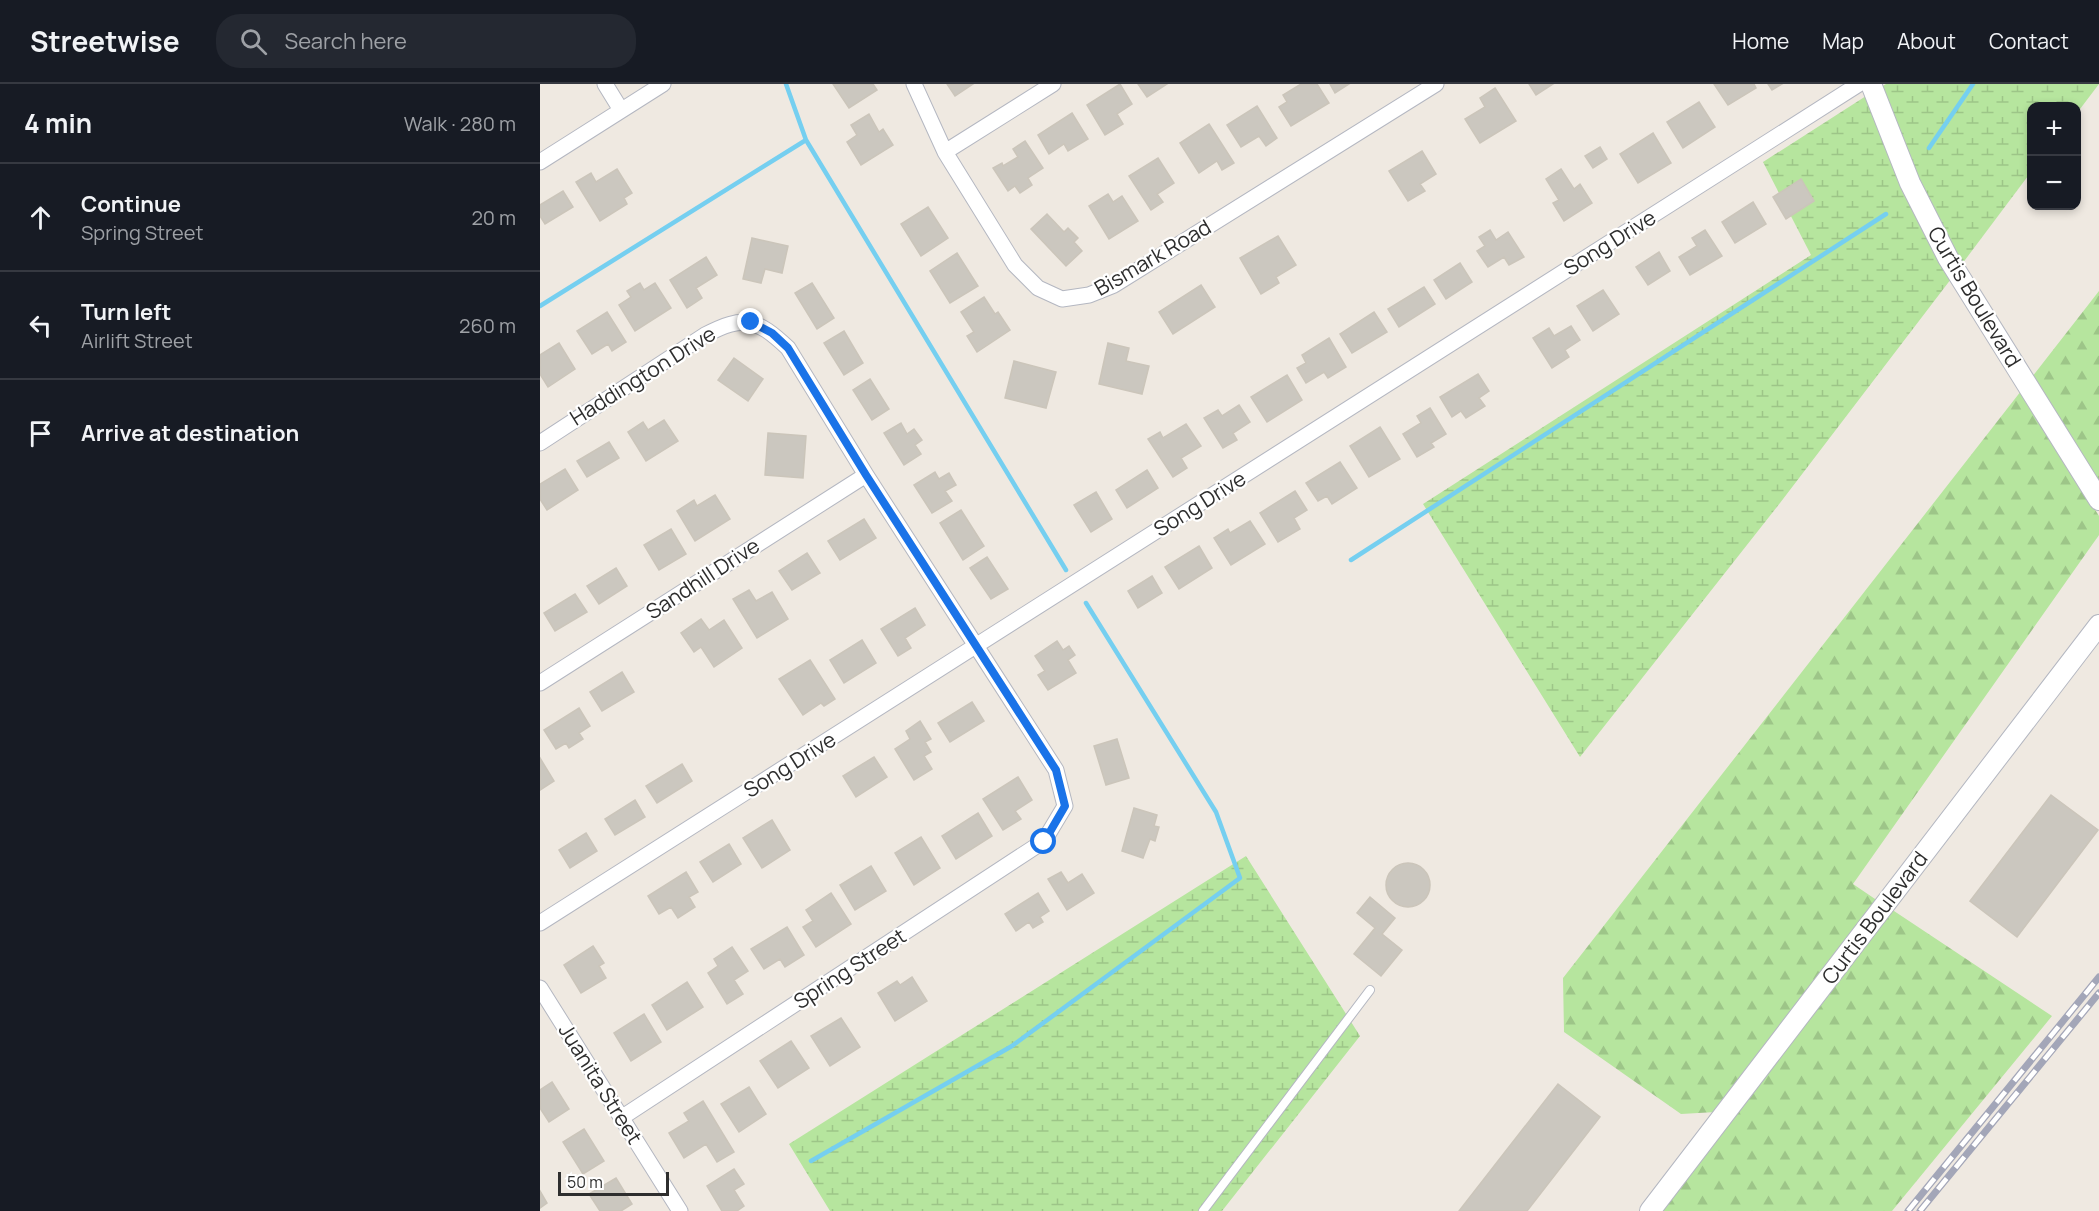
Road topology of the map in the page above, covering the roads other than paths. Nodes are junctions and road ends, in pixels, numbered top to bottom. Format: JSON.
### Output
{"nodes":[{"id":1,"x":605,"y":84,"type":"edge"},
{"id":2,"x":663,"y":84,"type":"edge"},
{"id":3,"x":914,"y":84,"type":"edge"},
{"id":4,"x":1053,"y":84,"type":"edge"},
{"id":5,"x":1436,"y":84,"type":"edge"},
{"id":6,"x":1859,"y":84,"type":"edge"},
{"id":7,"x":1871,"y":84,"type":"edge"},
{"id":8,"x":621,"y":110,"type":"junction"},
{"id":9,"x":945,"y":152,"type":"junction"},
{"id":10,"x":540,"y":162,"type":"edge"},
{"id":11,"x":540,"y":442,"type":"edge"},
{"id":12,"x":866,"y":475,"type":"junction"},
{"id":13,"x":2099,"y":500,"type":"edge"},
{"id":14,"x":2099,"y":625,"type":"edge"},
{"id":15,"x":976,"y":646,"type":"junction"},
{"id":16,"x":540,"y":683,"type":"edge"},
{"id":17,"x":540,"y":923,"type":"edge"},
{"id":18,"x":540,"y":988,"type":"edge"},
{"id":19,"x":1370,"y":990,"type":"dead end"},
{"id":20,"x":621,"y":1118,"type":"junction"},
{"id":21,"x":680,"y":1211,"type":"edge"},
{"id":22,"x":1203,"y":1211,"type":"edge"},
{"id":23,"x":1650,"y":1211,"type":"edge"}],
"edges":[{"from":1,"to":8,"type":"street"},
{"from":2,"to":8,"type":"street"},
{"from":3,"to":9,"type":"street","name":"Bismark Road"},
{"from":4,"to":9,"type":"street"},
{"from":5,"to":9,"type":"street","name":"Bismark Road"},
{"from":6,"to":15,"type":"street","name":"Song Drive"},
{"from":7,"to":13,"type":"street","name":"Curtis Boulevard"},
{"from":8,"to":10,"type":"street"},
{"from":11,"to":12,"type":"street","name":"Haddington Drive"},
{"from":12,"to":15,"type":"street"},
{"from":12,"to":16,"type":"street","name":"Sandhill Drive"},
{"from":14,"to":23,"type":"street","name":"Curtis Boulevard"},
{"from":15,"to":17,"type":"street","name":"Song Drive"},
{"from":15,"to":20,"type":"street","name":"Spring Street"},
{"from":18,"to":20,"type":"street","name":"Juanita Street"},
{"from":19,"to":22,"type":"lane"},
{"from":20,"to":21,"type":"street","name":"Juanita Street"}]}
